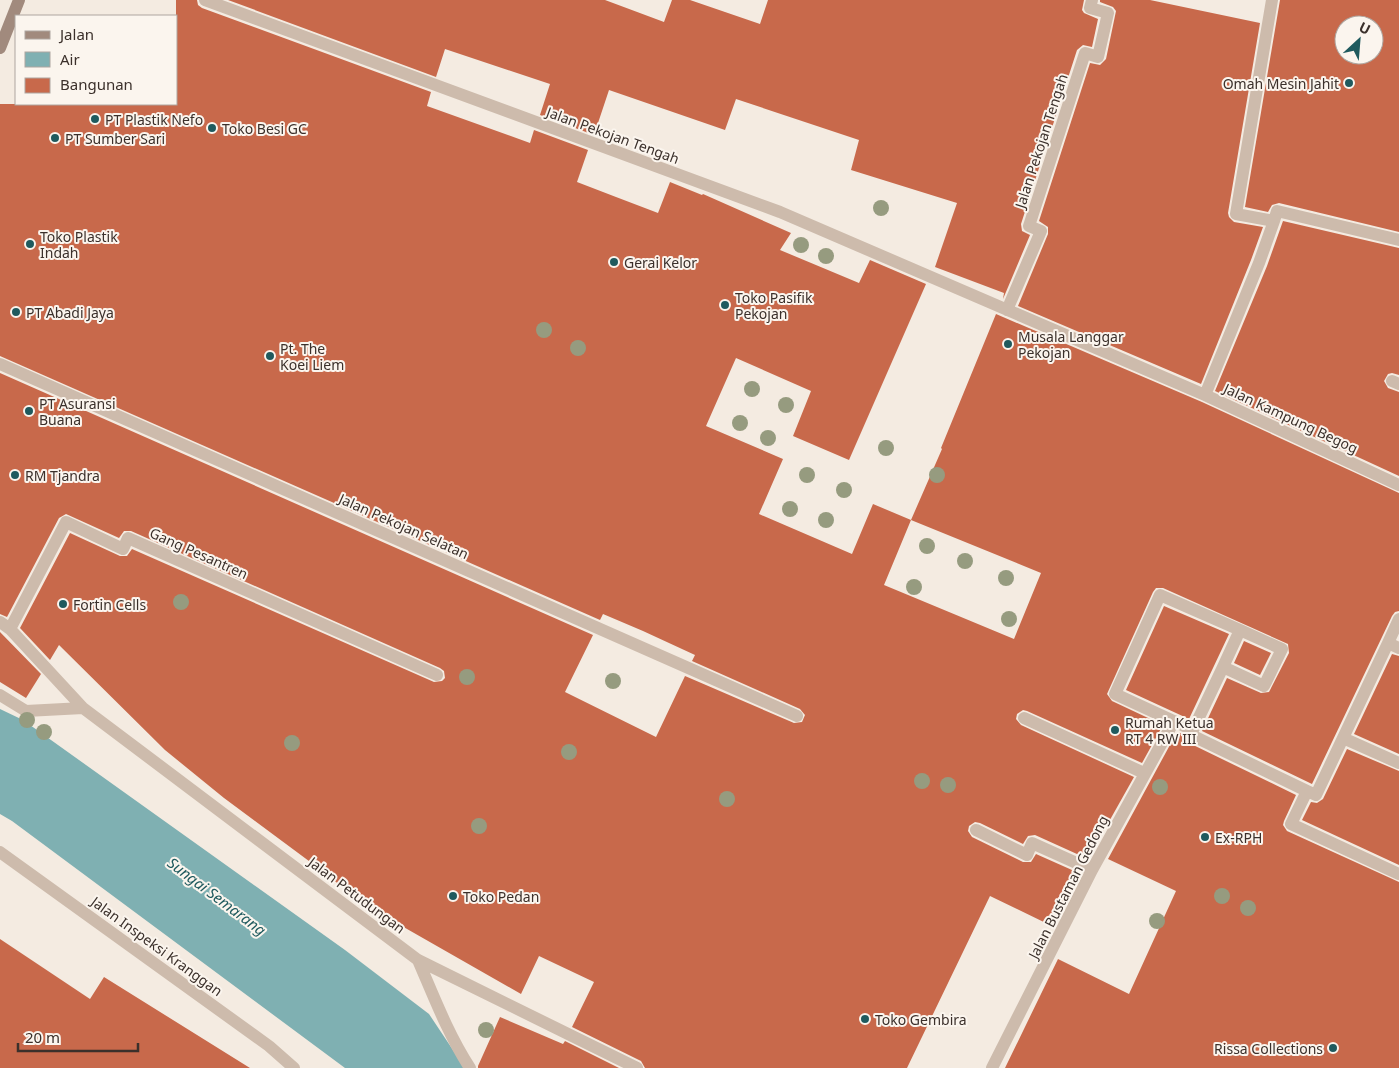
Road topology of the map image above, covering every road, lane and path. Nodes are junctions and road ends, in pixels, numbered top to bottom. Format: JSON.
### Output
{"nodes":[{"id":1,"x":19,"y":0,"type":"edge"},
{"id":2,"x":205,"y":0,"type":"edge"},
{"id":3,"x":1092,"y":0,"type":"edge"},
{"id":4,"x":1272,"y":0,"type":"edge"},
{"id":5,"x":0,"y":48,"type":"edge"},
{"id":6,"x":1274,"y":221,"type":"junction"},
{"id":7,"x":1399,"y":240,"type":"edge"},
{"id":8,"x":1006,"y":310,"type":"junction"},
{"id":9,"x":0,"y":364,"type":"edge"},
{"id":10,"x":1205,"y":395,"type":"junction"},
{"id":11,"x":1399,"y":485,"type":"edge"},
{"id":12,"x":1399,"y":620,"type":"edge"},
{"id":13,"x":5,"y":625,"type":"edge"},
{"id":14,"x":1240,"y":630,"type":"junction"},
{"id":15,"x":1394,"y":645,"type":"edge"},
{"id":16,"x":1223,"y":667,"type":"junction"},
{"id":17,"x":436,"y":675,"type":"dead end"},
{"id":18,"x":0,"y":695,"type":"edge"},
{"id":19,"x":83,"y":708,"type":"junction"},
{"id":20,"x":796,"y":716,"type":"dead end"},
{"id":21,"x":1024,"y":718,"type":"dead end"},
{"id":22,"x":1174,"y":721,"type":"junction"},
{"id":23,"x":1193,"y":730,"type":"junction"},
{"id":24,"x":1343,"y":738,"type":"junction"},
{"id":25,"x":1399,"y":763,"type":"edge"},
{"id":26,"x":1144,"y":773,"type":"junction"},
{"id":27,"x":1307,"y":791,"type":"junction"},
{"id":28,"x":976,"y":830,"type":"dead end"},
{"id":29,"x":0,"y":852,"type":"edge"},
{"id":30,"x":1092,"y":870,"type":"junction"},
{"id":31,"x":1399,"y":874,"type":"edge"},
{"id":32,"x":418,"y":960,"type":"junction"},
{"id":33,"x":294,"y":1068,"type":"edge"},
{"id":34,"x":470,"y":1068,"type":"edge"},
{"id":35,"x":637,"y":1068,"type":"edge"},
{"id":36,"x":992,"y":1068,"type":"edge"}],
"edges":[{"from":1,"to":5,"type":"street"},
{"from":2,"to":8,"type":"street","name":"Jalan Pekojan Tengah"},
{"from":3,"to":8,"type":"street","name":"Jalan Pekojan Tengah"},
{"from":4,"to":6,"type":"street"},
{"from":6,"to":7,"type":"street"},
{"from":6,"to":10,"type":"street","name":"Jalan Kampung Begog"},
{"from":8,"to":10,"type":"street","name":"Jalan Pekojan Tengah"},
{"from":9,"to":20,"type":"street","name":"Jalan Pekojan Selatan"},
{"from":10,"to":11,"type":"street","name":"Jalan Kampung Begog"},
{"from":12,"to":15,"type":"street"},
{"from":13,"to":17,"type":"street","name":"Gang Pesantren"},
{"from":13,"to":19,"type":"street","name":"Jalan Petudungan"},
{"from":14,"to":16,"type":"street"},
{"from":14,"to":16,"type":"street"},
{"from":14,"to":22,"type":"street"},
{"from":15,"to":24,"type":"street"},
{"from":16,"to":23,"type":"street"},
{"from":18,"to":19,"type":"street"},
{"from":19,"to":32,"type":"street","name":"Jalan Petudungan"},
{"from":21,"to":26,"type":"street"},
{"from":22,"to":23,"type":"street"},
{"from":22,"to":26,"type":"street","name":"Jalan Bustaman Gedong"},
{"from":23,"to":27,"type":"street"},
{"from":24,"to":25,"type":"street"},
{"from":24,"to":27,"type":"street"},
{"from":26,"to":30,"type":"street","name":"Jalan Bustaman Gedong"},
{"from":27,"to":31,"type":"street"},
{"from":28,"to":30,"type":"street"},
{"from":29,"to":33,"type":"street","name":"Jalan Inspeksi Kranggan"},
{"from":30,"to":36,"type":"street","name":"Jalan Bustaman Gedong"},
{"from":32,"to":34,"type":"street"},
{"from":32,"to":35,"type":"street","name":"Jalan Petudungan"}]}
